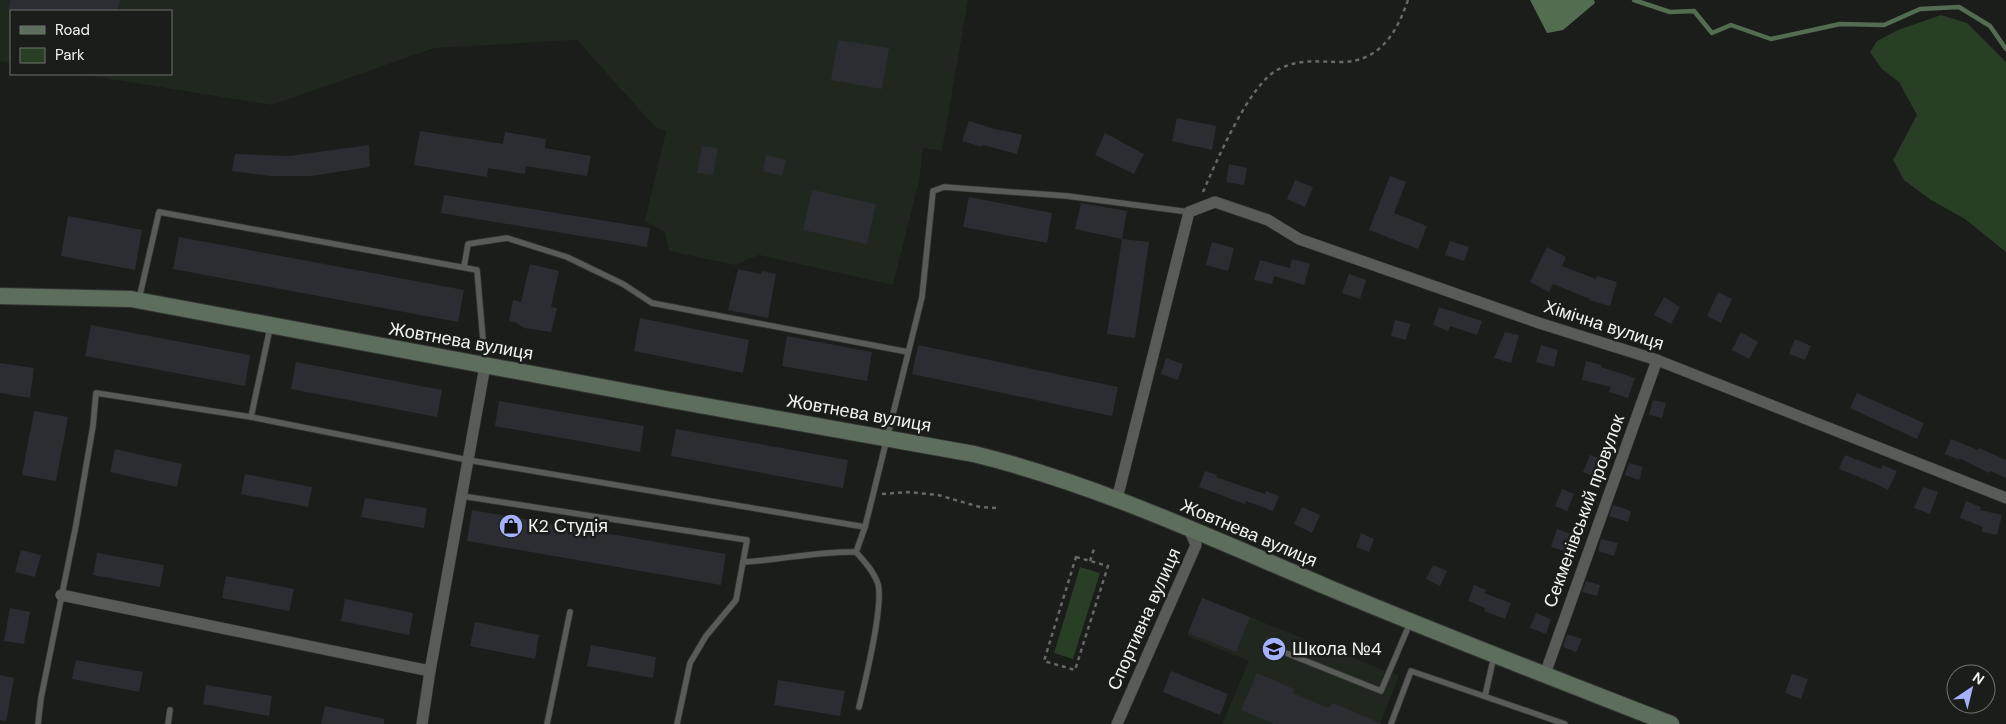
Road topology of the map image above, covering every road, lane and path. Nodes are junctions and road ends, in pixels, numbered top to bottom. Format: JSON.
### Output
{"nodes":[{"id":1,"x":1408,"y":0,"type":"edge"},
{"id":2,"x":1193,"y":210,"type":"junction"},
{"id":3,"x":464,"y":267,"type":"junction"},
{"id":4,"x":0,"y":296,"type":"edge"},
{"id":5,"x":138,"y":301,"type":"junction"},
{"id":6,"x":270,"y":326,"type":"junction"},
{"id":7,"x":908,"y":352,"type":"junction"},
{"id":8,"x":1657,"y":360,"type":"junction"},
{"id":9,"x":486,"y":366,"type":"junction"},
{"id":10,"x":251,"y":417,"type":"junction"},
{"id":11,"x":887,"y":438,"type":"junction"},
{"id":12,"x":468,"y":460,"type":"junction"},
{"id":13,"x":873,"y":495,"type":"junction"},
{"id":14,"x":461,"y":496,"type":"junction"},
{"id":15,"x":2006,"y":498,"type":"edge"},
{"id":16,"x":1117,"y":499,"type":"junction"},
{"id":17,"x":996,"y":508,"type":"dead end"},
{"id":18,"x":865,"y":527,"type":"junction"},
{"id":19,"x":1188,"y":529,"type":"junction"},
{"id":20,"x":1095,"y":546,"type":"dead end"},
{"id":21,"x":856,"y":552,"type":"junction"},
{"id":22,"x":1090,"y":561,"type":"junction"},
{"id":23,"x":743,"y":562,"type":"junction"},
{"id":24,"x":61,"y":596,"type":"junction"},
{"id":25,"x":570,"y":612,"type":"dead end"},
{"id":26,"x":1411,"y":621,"type":"junction"},
{"id":27,"x":1266,"y":645,"type":"dead end"},
{"id":28,"x":1495,"y":654,"type":"junction"},
{"id":29,"x":430,"y":671,"type":"junction"},
{"id":30,"x":1545,"y":674,"type":"junction"},
{"id":31,"x":1484,"y":696,"type":"junction"},
{"id":32,"x":859,"y":707,"type":"dead end"},
{"id":33,"x":170,"y":710,"type":"dead end"},
{"id":34,"x":1667,"y":723,"type":"edge"},
{"id":35,"x":38,"y":724,"type":"edge"},
{"id":36,"x":168,"y":724,"type":"edge"},
{"id":37,"x":422,"y":724,"type":"edge"},
{"id":38,"x":548,"y":724,"type":"edge"},
{"id":39,"x":678,"y":724,"type":"edge"},
{"id":40,"x":1117,"y":724,"type":"edge"},
{"id":41,"x":1391,"y":724,"type":"edge"},
{"id":42,"x":1566,"y":724,"type":"edge"}],
"edges":[{"from":1,"to":2,"type":"path"},
{"from":2,"to":7,"type":"lane"},
{"from":2,"to":8,"type":"street","name":"Хімічна вулиця"},
{"from":2,"to":16,"type":"street"},
{"from":3,"to":5,"type":"lane"},
{"from":3,"to":7,"type":"lane"},
{"from":3,"to":9,"type":"lane"},
{"from":4,"to":5,"type":"main road","name":"Жовтнева вулиця"},
{"from":5,"to":6,"type":"main road","name":"Жовтнева вулиця"},
{"from":6,"to":9,"type":"main road","name":"Жовтнева вулиця"},
{"from":6,"to":10,"type":"lane"},
{"from":7,"to":11,"type":"lane"},
{"from":8,"to":15,"type":"street","name":"Хімічна вулиця"},
{"from":8,"to":30,"type":"street","name":"Секменівський провулок"},
{"from":9,"to":11,"type":"main road","name":"Жовтнева вулиця"},
{"from":9,"to":12,"type":"street"},
{"from":10,"to":12,"type":"lane"},
{"from":10,"to":24,"type":"lane"},
{"from":11,"to":13,"type":"lane"},
{"from":11,"to":16,"type":"main road","name":"Жовтнева вулиця"},
{"from":12,"to":14,"type":"street"},
{"from":12,"to":18,"type":"lane"},
{"from":13,"to":17,"type":"path"},
{"from":13,"to":18,"type":"lane"},
{"from":14,"to":23,"type":"lane"},
{"from":14,"to":29,"type":"street"},
{"from":16,"to":19,"type":"main road","name":"Жовтнева вулиця"},
{"from":18,"to":21,"type":"lane"},
{"from":19,"to":26,"type":"main road","name":"Жовтнева вулиця"},
{"from":19,"to":40,"type":"street","name":"Спортивна вулиця"},
{"from":20,"to":22,"type":"path"},
{"from":21,"to":23,"type":"lane"},
{"from":21,"to":32,"type":"lane"},
{"from":22,"to":22,"type":"path"},
{"from":23,"to":39,"type":"lane"},
{"from":24,"to":29,"type":"street"},
{"from":24,"to":35,"type":"lane"},
{"from":25,"to":38,"type":"lane"},
{"from":26,"to":27,"type":"lane"},
{"from":26,"to":28,"type":"main road","name":"Жовтнева вулиця"},
{"from":28,"to":30,"type":"main road","name":"Жовтнева вулиця"},
{"from":28,"to":31,"type":"lane"},
{"from":29,"to":37,"type":"street"},
{"from":30,"to":34,"type":"main road","name":"Жовтнева вулиця"},
{"from":31,"to":41,"type":"lane"},
{"from":31,"to":42,"type":"lane"},
{"from":33,"to":36,"type":"lane"}]}
